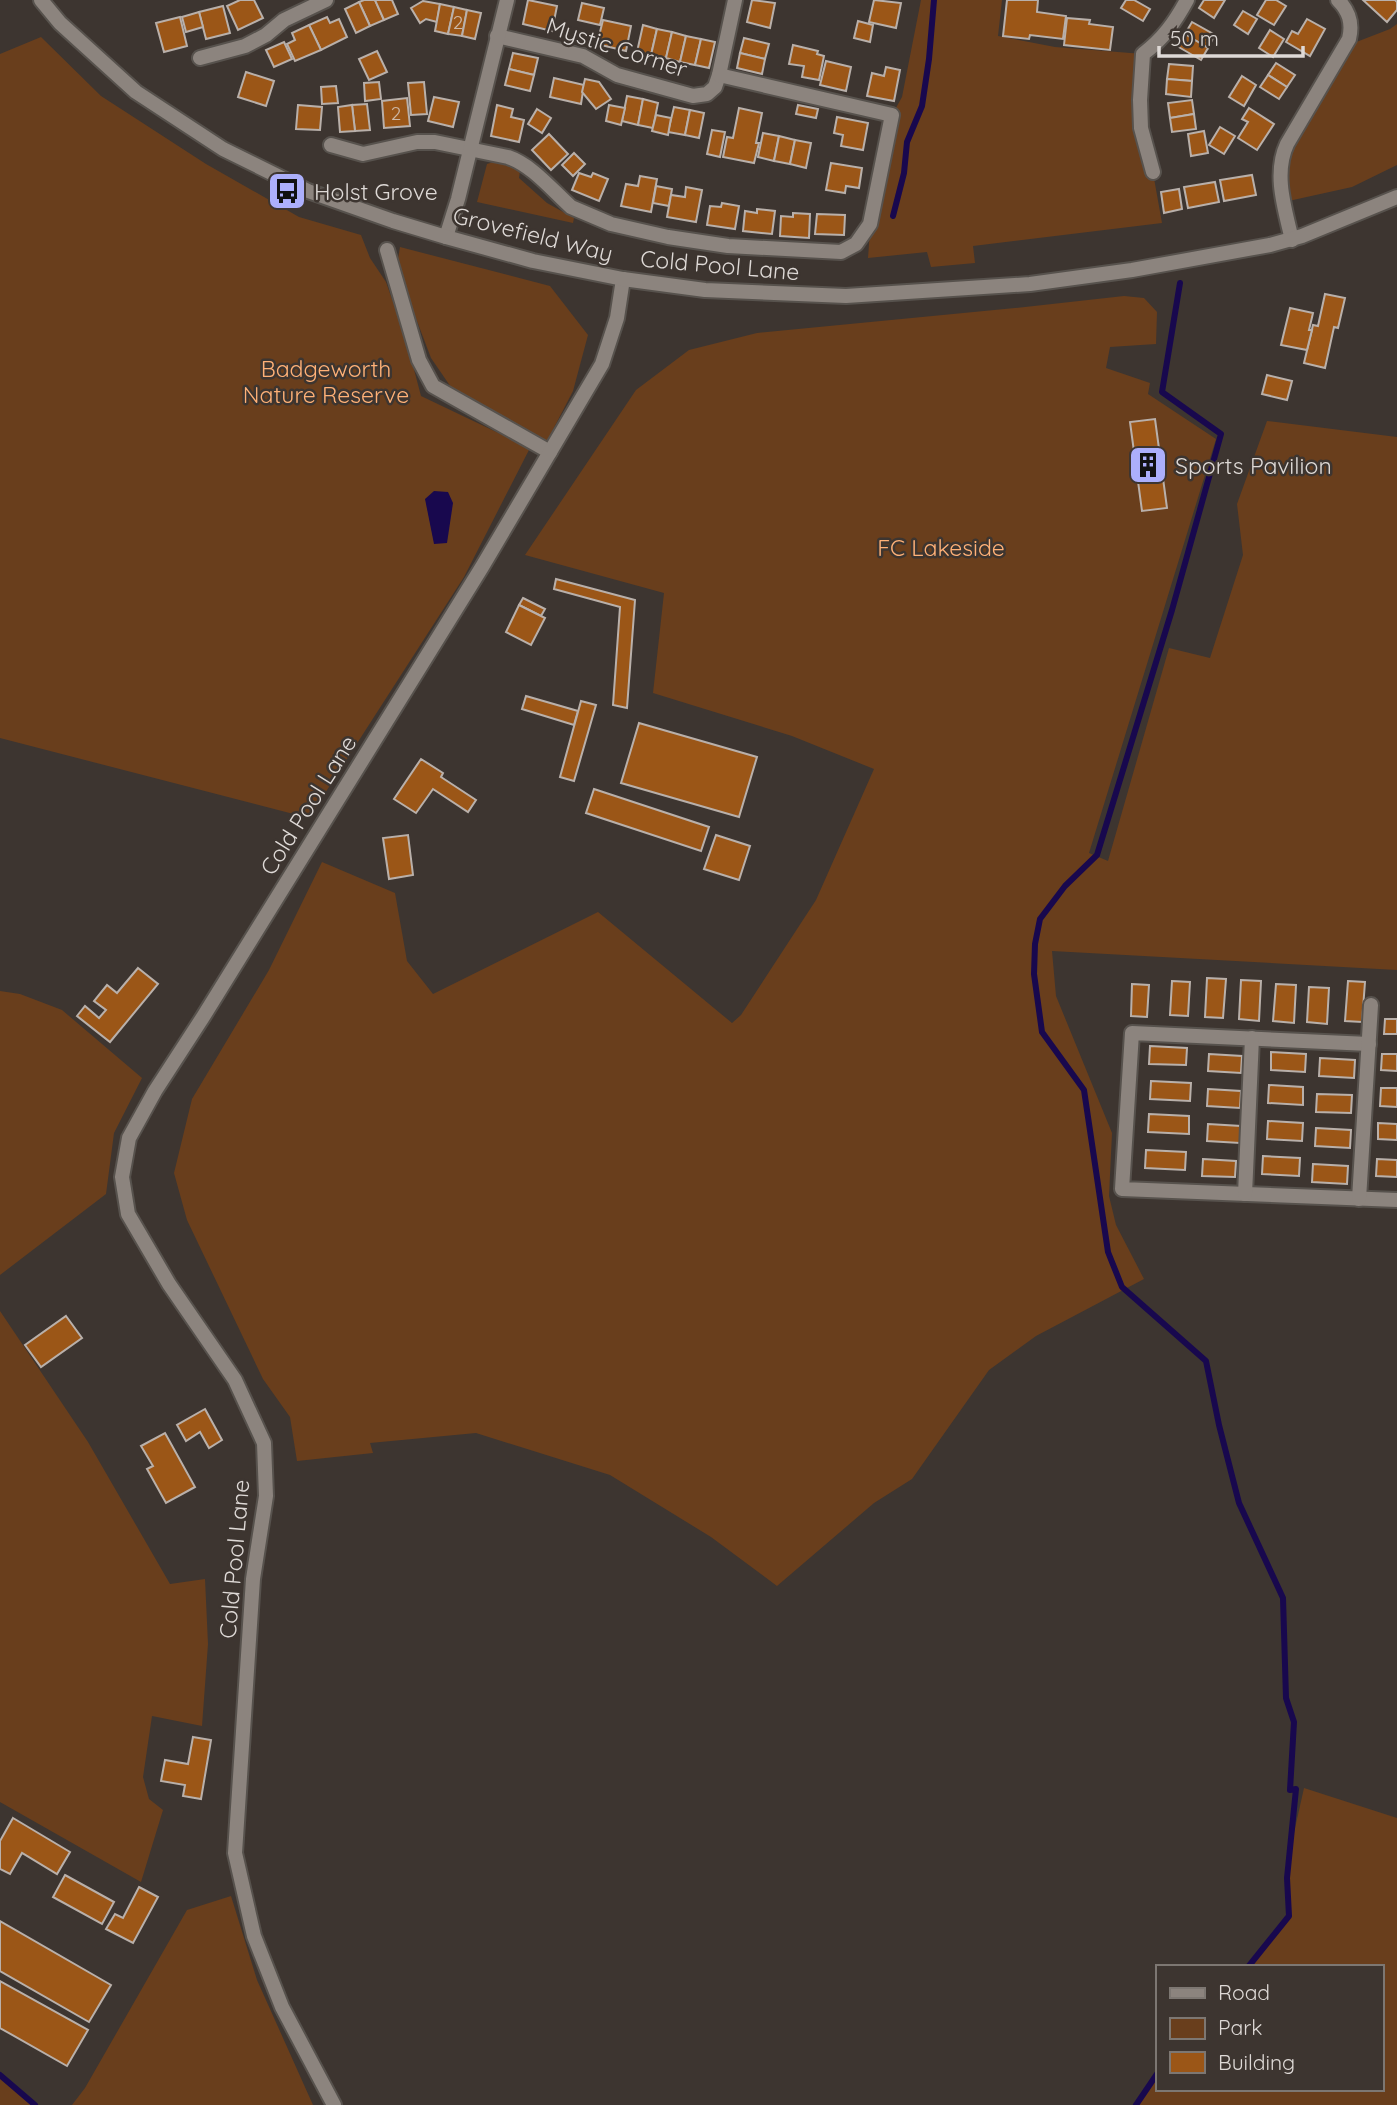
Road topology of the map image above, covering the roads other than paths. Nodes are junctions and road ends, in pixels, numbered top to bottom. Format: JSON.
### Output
{"nodes":[{"id":1,"x":41,"y":0,"type":"edge"},
{"id":2,"x":326,"y":0,"type":"edge"},
{"id":3,"x":507,"y":0,"type":"edge"},
{"id":4,"x":735,"y":0,"type":"edge"},
{"id":5,"x":1187,"y":0,"type":"edge"},
{"id":6,"x":1338,"y":0,"type":"edge"},
{"id":7,"x":497,"y":36,"type":"junction"},
{"id":8,"x":200,"y":58,"type":"dead end"},
{"id":9,"x":719,"y":75,"type":"junction"},
{"id":10,"x":331,"y":145,"type":"dead end"},
{"id":11,"x":470,"y":150,"type":"junction"},
{"id":12,"x":1153,"y":172,"type":"dead end"},
{"id":13,"x":1397,"y":197,"type":"edge"},
{"id":14,"x":446,"y":237,"type":"junction"},
{"id":15,"x":1293,"y":240,"type":"junction"},
{"id":16,"x":387,"y":250,"type":"dead end"},
{"id":17,"x":622,"y":279,"type":"junction"},
{"id":18,"x":550,"y":452,"type":"junction"},
{"id":19,"x":1371,"y":1005,"type":"dead end"},
{"id":20,"x":1252,"y":1038,"type":"junction"},
{"id":21,"x":1368,"y":1044,"type":"junction"},
{"id":22,"x":1245,"y":1194,"type":"junction"},
{"id":23,"x":1359,"y":1199,"type":"junction"},
{"id":24,"x":1397,"y":1200,"type":"edge"},
{"id":25,"x":334,"y":2105,"type":"edge"}],
"edges":[{"from":1,"to":14,"type":"street","name":"Grovefield Way"},
{"from":2,"to":8,"type":"street"},
{"from":3,"to":7,"type":"street"},
{"from":4,"to":9,"type":"street","name":"Mystic Corner"},
{"from":5,"to":12,"type":"street"},
{"from":6,"to":15,"type":"street"},
{"from":7,"to":9,"type":"street","name":"Mystic Corner"},
{"from":7,"to":11,"type":"street"},
{"from":9,"to":11,"type":"street"},
{"from":10,"to":11,"type":"street"},
{"from":11,"to":14,"type":"street"},
{"from":13,"to":15,"type":"street","name":"Cold Pool Lane"},
{"from":14,"to":17,"type":"street","name":"Grovefield Way"},
{"from":15,"to":17,"type":"street","name":"Cold Pool Lane"},
{"from":16,"to":18,"type":"street"},
{"from":17,"to":18,"type":"street","name":"Cold Pool Lane"},
{"from":18,"to":25,"type":"street","name":"Cold Pool Lane"},
{"from":19,"to":21,"type":"street"},
{"from":20,"to":21,"type":"street"},
{"from":20,"to":22,"type":"street"},
{"from":20,"to":22,"type":"street"},
{"from":21,"to":23,"type":"street"},
{"from":22,"to":23,"type":"street"},
{"from":23,"to":24,"type":"street"}]}
